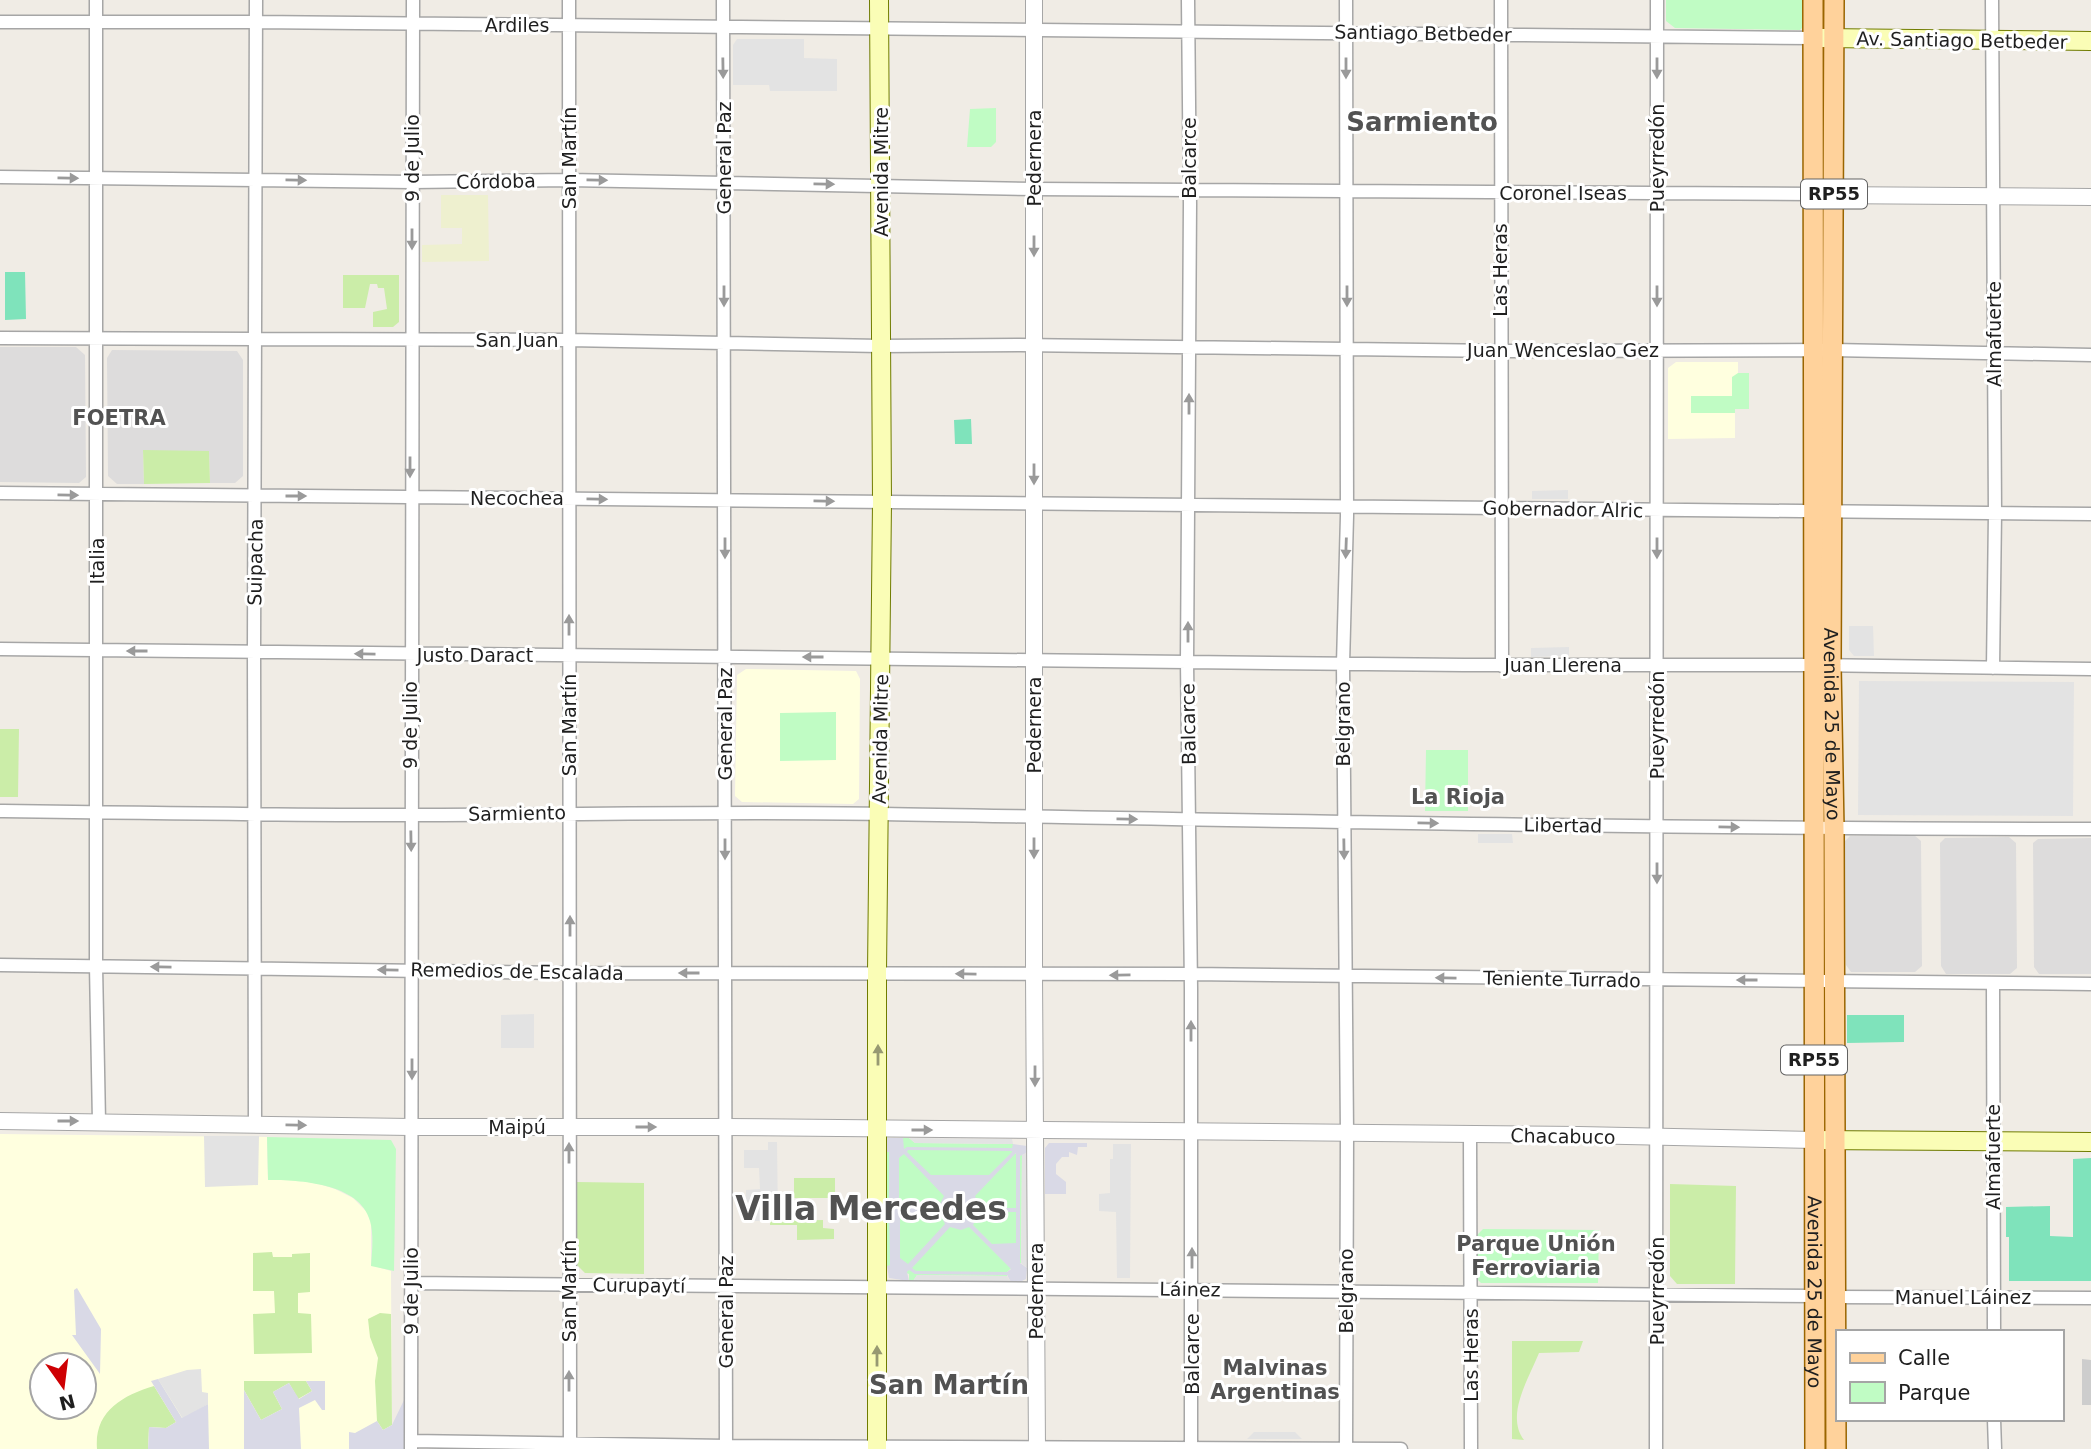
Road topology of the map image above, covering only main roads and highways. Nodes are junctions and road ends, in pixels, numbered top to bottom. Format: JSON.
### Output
{"nodes":[{"id":1,"x":879,"y":0,"type":"edge"},
{"id":2,"x":1813,"y":0,"type":"edge"},
{"id":3,"x":1834,"y":0,"type":"edge"},
{"id":4,"x":1813,"y":38,"type":"junction"},
{"id":5,"x":1834,"y":38,"type":"junction"},
{"id":6,"x":2091,"y":41,"type":"edge"},
{"id":7,"x":1823,"y":350,"type":"junction"},
{"id":8,"x":1825,"y":828,"type":"junction"},
{"id":9,"x":1814,"y":1140,"type":"junction"},
{"id":10,"x":1835,"y":1141,"type":"junction"},
{"id":11,"x":2091,"y":1142,"type":"edge"},
{"id":12,"x":1824,"y":1296,"type":"junction"},
{"id":13,"x":877,"y":1447,"type":"edge"},
{"id":14,"x":1815,"y":1449,"type":"edge"},
{"id":15,"x":1836,"y":1449,"type":"edge"}],
"edges":[{"from":13,"to":1,"type":"main road","name":"Avenida Mitre","one_way":true},
{"from":2,"to":4,"type":"main road","name":"Avenida 25 de Mayo","number":"RP55"},
{"from":3,"to":5,"type":"main road","name":"Avenida 25 de Mayo","number":"RP55"},
{"from":4,"to":5,"type":"main road","name":"Av. Santiago Betbeder"},
{"from":4,"to":7,"type":"main road","name":"Avenida 25 de Mayo","number":"RP55"},
{"from":5,"to":6,"type":"main road","name":"Av. Santiago Betbeder"},
{"from":5,"to":7,"type":"main road","name":"Avenida 25 de Mayo","number":"RP55"},
{"from":7,"to":8,"type":"main road","name":"Avenida 25 de Mayo","number":"RP55"},
{"from":8,"to":9,"type":"main road","name":"Avenida 25 de Mayo","number":"RP55"},
{"from":8,"to":10,"type":"main road","name":"Avenida 25 de Mayo","number":"RP55"},
{"from":9,"to":10,"type":"main road","name":"Chacabuco"},
{"from":9,"to":12,"type":"main road","name":"Avenida 25 de Mayo","number":"RP55"},
{"from":10,"to":11,"type":"main road","name":"Chacabuco"},
{"from":10,"to":12,"type":"main road","name":"Avenida 25 de Mayo","number":"RP55"},
{"from":12,"to":14,"type":"main road","name":"Avenida 25 de Mayo","number":"RP55"},
{"from":12,"to":15,"type":"main road","name":"Avenida 25 de Mayo","number":"RP55"}]}
